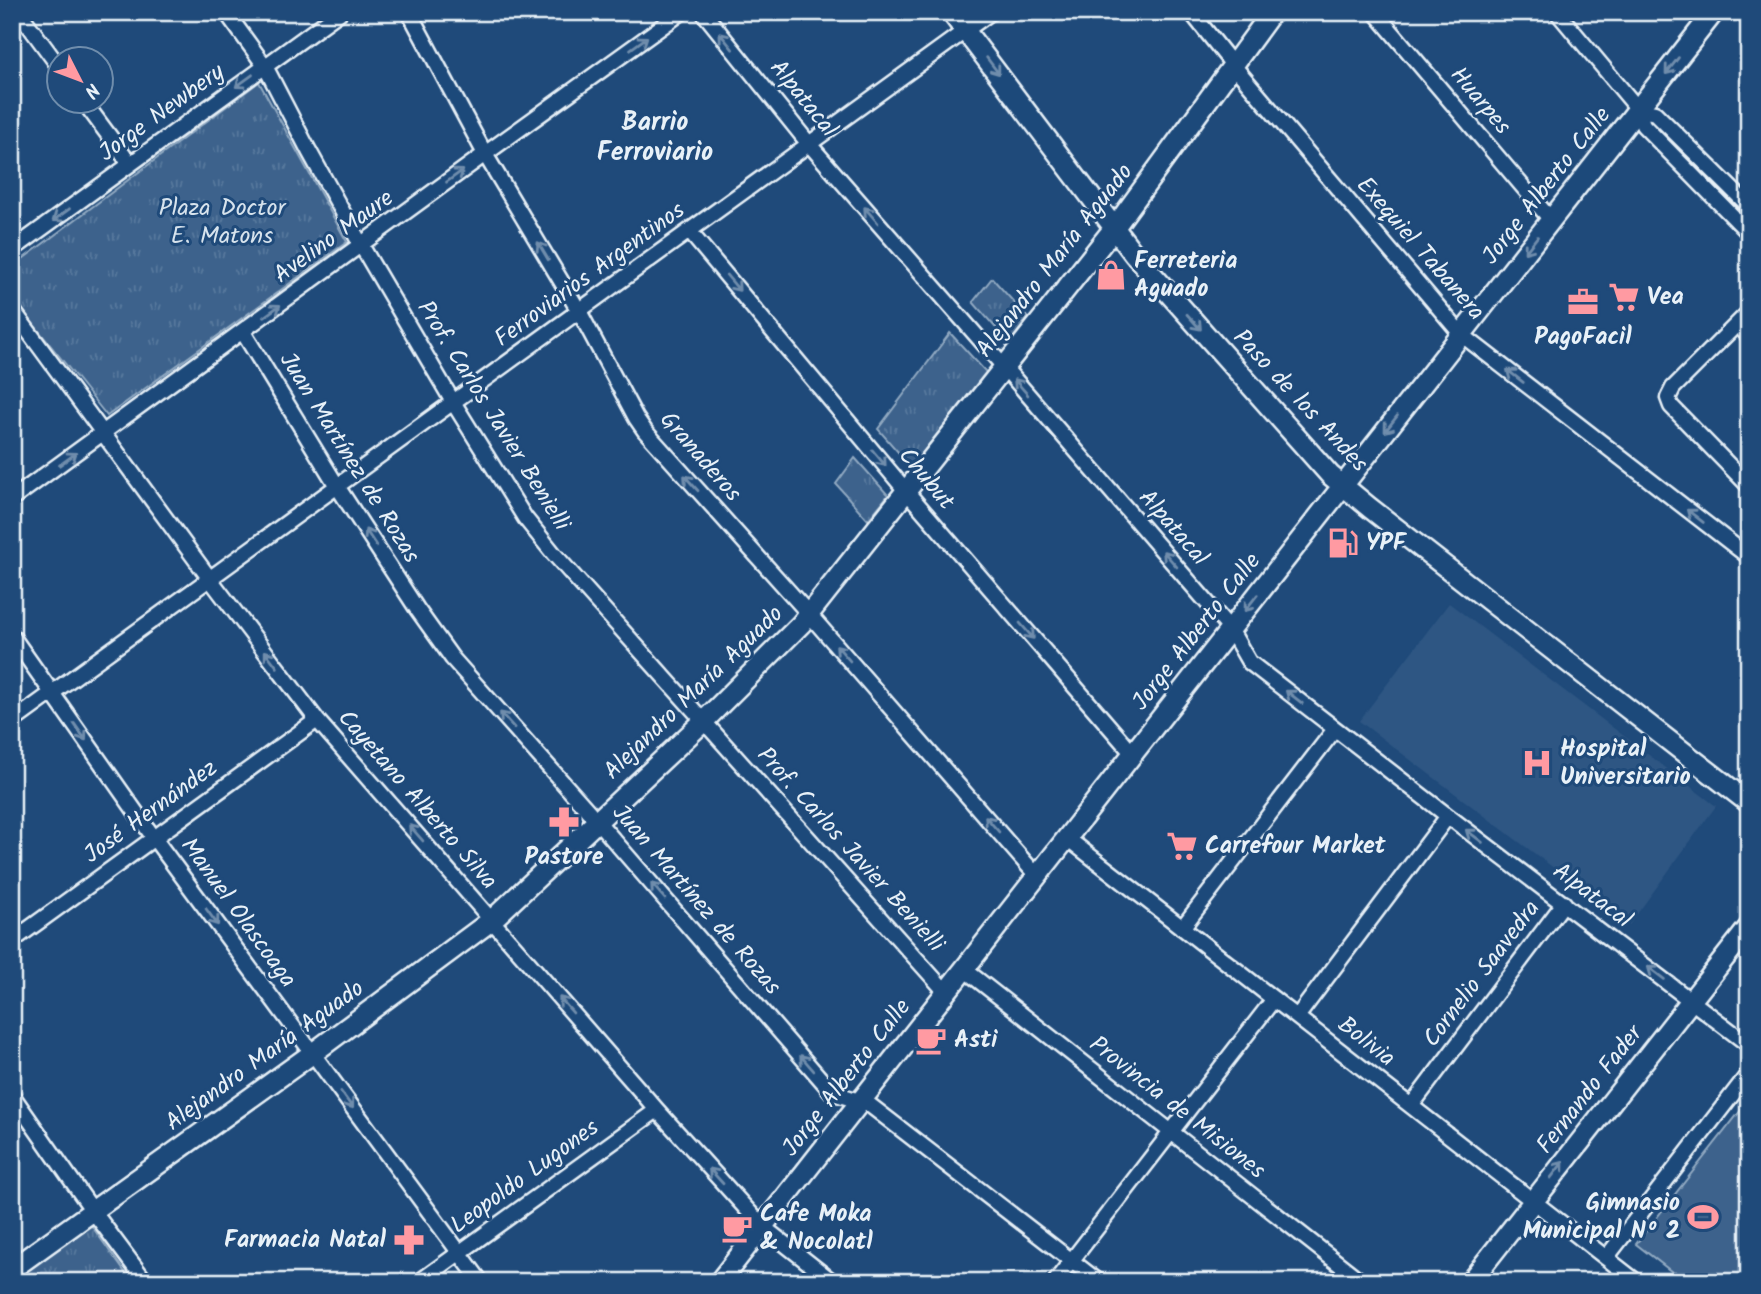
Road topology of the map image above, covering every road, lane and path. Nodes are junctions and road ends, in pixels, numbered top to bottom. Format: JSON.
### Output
{"nodes":[{"id":1,"x":19,"y":12,"type":"edge"},
{"id":2,"x":226,"y":12,"type":"edge"},
{"id":3,"x":340,"y":12,"type":"edge"},
{"id":4,"x":409,"y":12,"type":"edge"},
{"id":5,"x":682,"y":12,"type":"edge"},
{"id":6,"x":703,"y":12,"type":"edge"},
{"id":7,"x":951,"y":12,"type":"edge"},
{"id":8,"x":990,"y":12,"type":"edge"},
{"id":9,"x":1191,"y":12,"type":"edge"},
{"id":10,"x":1272,"y":12,"type":"edge"},
{"id":11,"x":1375,"y":12,"type":"edge"},
{"id":12,"x":1558,"y":12,"type":"edge"},
{"id":13,"x":1714,"y":12,"type":"edge"},
{"id":14,"x":965,"y":31,"type":"junction"},
{"id":15,"x":46,"y":49,"type":"edge"},
{"id":16,"x":1233,"y":65,"type":"junction"},
{"id":17,"x":265,"y":66,"type":"junction"},
{"id":18,"x":1638,"y":109,"type":"junction"},
{"id":19,"x":94,"y":116,"type":"edge"},
{"id":20,"x":809,"y":144,"type":"junction"},
{"id":21,"x":485,"y":154,"type":"junction"},
{"id":22,"x":130,"y":164,"type":"junction"},
{"id":23,"x":1749,"y":206,"type":"edge"},
{"id":24,"x":1551,"y":220,"type":"junction"},
{"id":25,"x":1746,"y":223,"type":"edge"},
{"id":26,"x":1115,"y":227,"type":"junction"},
{"id":27,"x":689,"y":231,"type":"junction"},
{"id":28,"x":361,"y":244,"type":"junction"},
{"id":29,"x":12,"y":250,"type":"edge"},
{"id":30,"x":12,"y":309,"type":"edge"},
{"id":31,"x":579,"y":311,"type":"junction"},
{"id":32,"x":1749,"y":312,"type":"edge"},
{"id":33,"x":1737,"y":324,"type":"junction"},
{"id":34,"x":243,"y":332,"type":"junction"},
{"id":35,"x":1461,"y":334,"type":"junction"},
{"id":36,"x":1749,"y":336,"type":"edge"},
{"id":37,"x":1004,"y":367,"type":"junction"},
{"id":38,"x":453,"y":402,"type":"junction"},
{"id":39,"x":102,"y":434,"type":"junction"},
{"id":40,"x":337,"y":486,"type":"junction"},
{"id":41,"x":1342,"y":486,"type":"junction"},
{"id":42,"x":1749,"y":486,"type":"edge"},
{"id":43,"x":907,"y":492,"type":"junction"},
{"id":44,"x":12,"y":499,"type":"edge"},
{"id":45,"x":1749,"y":557,"type":"edge"},
{"id":46,"x":210,"y":579,"type":"junction"},
{"id":47,"x":809,"y":614,"type":"junction"},
{"id":48,"x":1230,"y":629,"type":"junction"},
{"id":49,"x":12,"y":636,"type":"edge"},
{"id":50,"x":52,"y":693,"type":"junction"},
{"id":51,"x":317,"y":720,"type":"junction"},
{"id":52,"x":704,"y":720,"type":"junction"},
{"id":53,"x":12,"y":722,"type":"edge"},
{"id":54,"x":1335,"y":729,"type":"junction"},
{"id":55,"x":1133,"y":754,"type":"junction"},
{"id":56,"x":1749,"y":803,"type":"edge"},
{"id":57,"x":1448,"y":816,"type":"junction"},
{"id":58,"x":598,"y":822,"type":"junction"},
{"id":59,"x":154,"y":838,"type":"junction"},
{"id":60,"x":1067,"y":838,"type":"junction"},
{"id":61,"x":1037,"y":876,"type":"junction"},
{"id":62,"x":1563,"y":903,"type":"junction"},
{"id":63,"x":492,"y":920,"type":"junction"},
{"id":64,"x":1182,"y":928,"type":"junction"},
{"id":65,"x":1749,"y":928,"type":"edge"},
{"id":66,"x":12,"y":941,"type":"edge"},
{"id":67,"x":964,"y":969,"type":"junction"},
{"id":68,"x":946,"y":992,"type":"junction"},
{"id":69,"x":1274,"y":999,"type":"junction"},
{"id":70,"x":1691,"y":1001,"type":"junction"},
{"id":71,"x":1297,"y":1017,"type":"junction"},
{"id":72,"x":1749,"y":1045,"type":"edge"},
{"id":73,"x":313,"y":1053,"type":"junction"},
{"id":74,"x":1749,"y":1073,"type":"edge"},
{"id":75,"x":12,"y":1095,"type":"edge"},
{"id":76,"x":860,"y":1101,"type":"junction"},
{"id":77,"x":1411,"y":1106,"type":"junction"},
{"id":78,"x":657,"y":1110,"type":"junction"},
{"id":79,"x":1170,"y":1132,"type":"junction"},
{"id":80,"x":1533,"y":1201,"type":"junction"},
{"id":81,"x":93,"y":1211,"type":"junction"},
{"id":82,"x":762,"y":1226,"type":"junction"},
{"id":83,"x":460,"y":1252,"type":"junction"},
{"id":84,"x":1606,"y":1258,"type":"junction"},
{"id":85,"x":1072,"y":1261,"type":"junction"},
{"id":86,"x":12,"y":1269,"type":"edge"},
{"id":87,"x":146,"y":1282,"type":"edge"},
{"id":88,"x":419,"y":1282,"type":"edge"},
{"id":89,"x":481,"y":1282,"type":"edge"},
{"id":90,"x":719,"y":1282,"type":"edge"},
{"id":91,"x":833,"y":1282,"type":"edge"},
{"id":92,"x":1055,"y":1282,"type":"edge"},
{"id":93,"x":1099,"y":1282,"type":"edge"},
{"id":94,"x":1362,"y":1282,"type":"edge"},
{"id":95,"x":1470,"y":1282,"type":"edge"},
{"id":96,"x":1637,"y":1282,"type":"edge"}],
"edges":[{"from":1,"to":15,"type":"street"},
{"from":2,"to":17,"type":"street","name":"Prof. Carlos Javier Benielli"},
{"from":3,"to":17,"type":"street","name":"Jorge Newbery"},
{"from":4,"to":21,"type":"street","name":"Granaderos"},
{"from":21,"to":5,"type":"street","name":"Avelino Maure","one_way":true},
{"from":20,"to":6,"type":"street","name":"Alpatacal","one_way":true},
{"from":7,"to":14,"type":"street","name":"Paso de los Andes"},
{"from":8,"to":14,"type":"street","name":"Ferroviarios Argentinos"},
{"from":9,"to":16,"type":"street","name":"Exequiel Tabanera"},
{"from":10,"to":16,"type":"street","name":"Alejandro María Aguado"},
{"from":11,"to":24,"type":"street","name":"Huarpes"},
{"from":12,"to":18,"type":"street"},
{"from":13,"to":18,"type":"street","name":"Jorge Alberto Calle","one_way":true},
{"from":14,"to":20,"type":"street","name":"Ferroviarios Argentinos"},
{"from":14,"to":26,"type":"street","name":"Paso de los Andes","one_way":true},
{"from":16,"to":26,"type":"street","name":"Alejandro María Aguado"},
{"from":16,"to":35,"type":"street","name":"Exequiel Tabanera"},
{"from":17,"to":22,"type":"street","name":"Jorge Newbery","one_way":true},
{"from":17,"to":28,"type":"street","name":"Prof. Carlos Javier Benielli"},
{"from":18,"to":23,"type":"street"},
{"from":18,"to":24,"type":"street","name":"Jorge Alberto Calle"},
{"from":18,"to":25,"type":"street"},
{"from":19,"to":22,"type":"street"},
{"from":20,"to":27,"type":"street","name":"Ferroviarios Argentinos"},
{"from":37,"to":20,"type":"street","name":"Alpatacal","one_way":true},
{"from":28,"to":21,"type":"street","name":"Avelino Maure","one_way":true},
{"from":31,"to":21,"type":"street","name":"Granaderos","one_way":true},
{"from":22,"to":29,"type":"street","name":"Jorge Newbery","one_way":true},
{"from":24,"to":35,"type":"street","name":"Jorge Alberto Calle","one_way":true},
{"from":26,"to":37,"type":"street","name":"Alejandro María Aguado"},
{"from":26,"to":41,"type":"street","name":"Paso de los Andes","one_way":true},
{"from":27,"to":31,"type":"street","name":"Ferroviarios Argentinos"},
{"from":27,"to":43,"type":"street","name":"Chubut","one_way":true},
{"from":34,"to":28,"type":"street","name":"Avelino Maure","one_way":true},
{"from":28,"to":38,"type":"street","name":"Prof. Carlos Javier Benielli"},
{"from":30,"to":39,"type":"street","name":"Cayetano Alberto Silva"},
{"from":31,"to":38,"type":"street","name":"Ferroviarios Argentinos"},
{"from":47,"to":31,"type":"street","name":"Granaderos","one_way":true},
{"from":32,"to":33,"type":"street"},
{"from":33,"to":36,"type":"street"},
{"from":33,"to":42,"type":"street"},
{"from":34,"to":39,"type":"street","name":"Avelino Maure"},
{"from":34,"to":40,"type":"street","name":"Juan Martínez de Rozas"},
{"from":35,"to":41,"type":"street","name":"Jorge Alberto Calle","one_way":true},
{"from":45,"to":35,"type":"street","name":"Exequiel Tabanera","one_way":true},
{"from":37,"to":43,"type":"street","name":"Alejandro María Aguado"},
{"from":48,"to":37,"type":"street","name":"Alpatacal","one_way":true},
{"from":38,"to":40,"type":"street","name":"Ferroviarios Argentinos"},
{"from":38,"to":52,"type":"street","name":"Prof. Carlos Javier Benielli"},
{"from":44,"to":39,"type":"street","name":"Avelino Maure","one_way":true},
{"from":39,"to":46,"type":"street","name":"Cayetano Alberto Silva"},
{"from":40,"to":46,"type":"street","name":"Ferroviarios Argentinos"},
{"from":58,"to":40,"type":"street","name":"Juan Martínez de Rozas","one_way":true},
{"from":41,"to":48,"type":"street","name":"Jorge Alberto Calle","one_way":true},
{"from":41,"to":56,"type":"street","name":"Paso de los Andes"},
{"from":43,"to":47,"type":"street","name":"Alejandro María Aguado"},
{"from":43,"to":55,"type":"street","name":"Chubut","one_way":true},
{"from":46,"to":50,"type":"street","name":"Ferroviarios Argentinos"},
{"from":51,"to":46,"type":"street","name":"Cayetano Alberto Silva","one_way":true},
{"from":47,"to":52,"type":"street","name":"Alejandro María Aguado"},
{"from":61,"to":47,"type":"street","name":"Granaderos","one_way":true},
{"from":54,"to":48,"type":"street","name":"Alpatacal","one_way":true},
{"from":48,"to":55,"type":"street","name":"Jorge Alberto Calle"},
{"from":49,"to":50,"type":"street","name":"Manuel Olascoaga"},
{"from":50,"to":53,"type":"street","name":"Ferroviarios Argentinos"},
{"from":50,"to":59,"type":"street","name":"Manuel Olascoaga","one_way":true},
{"from":51,"to":59,"type":"street","name":"José Hernández"},
{"from":63,"to":51,"type":"street","name":"Cayetano Alberto Silva","one_way":true},
{"from":52,"to":58,"type":"street","name":"Alejandro María Aguado"},
{"from":52,"to":68,"type":"street","name":"Prof. Carlos Javier Benielli"},
{"from":54,"to":57,"type":"street","name":"Alpatacal"},
{"from":54,"to":64,"type":"street"},
{"from":55,"to":60,"type":"street","name":"Jorge Alberto Calle"},
{"from":62,"to":57,"type":"street","name":"Alpatacal","one_way":true},
{"from":57,"to":71,"type":"street"},
{"from":58,"to":63,"type":"street","name":"Alejandro María Aguado"},
{"from":76,"to":58,"type":"street","name":"Juan Martínez de Rozas","one_way":true},
{"from":59,"to":66,"type":"street","name":"José Hernández"},
{"from":59,"to":73,"type":"street","name":"Manuel Olascoaga","one_way":true},
{"from":60,"to":61,"type":"street","name":"Jorge Alberto Calle"},
{"from":60,"to":64,"type":"street","name":"Bolivia"},
{"from":61,"to":67,"type":"street","name":"Jorge Alberto Calle"},
{"from":70,"to":62,"type":"street","name":"Alpatacal","one_way":true},
{"from":62,"to":77,"type":"street","name":"Cornelio Saavedra"},
{"from":63,"to":73,"type":"street","name":"Alejandro María Aguado"},
{"from":78,"to":63,"type":"street","name":"Cayetano Alberto Silva","one_way":true},
{"from":64,"to":69,"type":"street","name":"Bolivia"},
{"from":65,"to":70,"type":"street","name":"Fernando Fader"},
{"from":67,"to":68,"type":"street","name":"Jorge Alberto Calle"},
{"from":67,"to":79,"type":"street","name":"Provincia de Misiones"},
{"from":68,"to":76,"type":"street","name":"Jorge Alberto Calle"},
{"from":69,"to":71,"type":"street","name":"Bolivia"},
{"from":69,"to":79,"type":"street"},
{"from":70,"to":72,"type":"street","name":"Alpatacal"},
{"from":80,"to":70,"type":"street","name":"Fernando Fader","one_way":true},
{"from":71,"to":77,"type":"street","name":"Bolivia"},
{"from":73,"to":81,"type":"street","name":"Alejandro María Aguado"},
{"from":73,"to":83,"type":"street","name":"Manuel Olascoaga","one_way":true},
{"from":74,"to":84,"type":"street"},
{"from":75,"to":81,"type":"street"},
{"from":76,"to":82,"type":"street","name":"Jorge Alberto Calle"},
{"from":76,"to":85,"type":"street","name":"Juan Martínez de Rozas"},
{"from":77,"to":80,"type":"street","name":"Bolivia"},
{"from":82,"to":78,"type":"street","name":"Cayetano Alberto Silva","one_way":true},
{"from":78,"to":83,"type":"street","name":"Leopoldo Lugones"},
{"from":79,"to":85,"type":"street"},
{"from":79,"to":94,"type":"street","name":"Provincia de Misiones"},
{"from":80,"to":84,"type":"street","name":"Bolivia"},
{"from":80,"to":95,"type":"street","name":"Fernando Fader"},
{"from":81,"to":86,"type":"street","name":"Alejandro María Aguado"},
{"from":81,"to":87,"type":"street"},
{"from":82,"to":90,"type":"street","name":"Jorge Alberto Calle"},
{"from":82,"to":91,"type":"street","name":"Cayetano Alberto Silva"},
{"from":83,"to":88,"type":"street","name":"Leopoldo Lugones"},
{"from":83,"to":89,"type":"street","name":"Manuel Olascoaga"},
{"from":84,"to":96,"type":"street","name":"Bolivia"},
{"from":85,"to":92,"type":"street"},
{"from":85,"to":93,"type":"street","name":"Juan Martínez de Rozas"}]}
